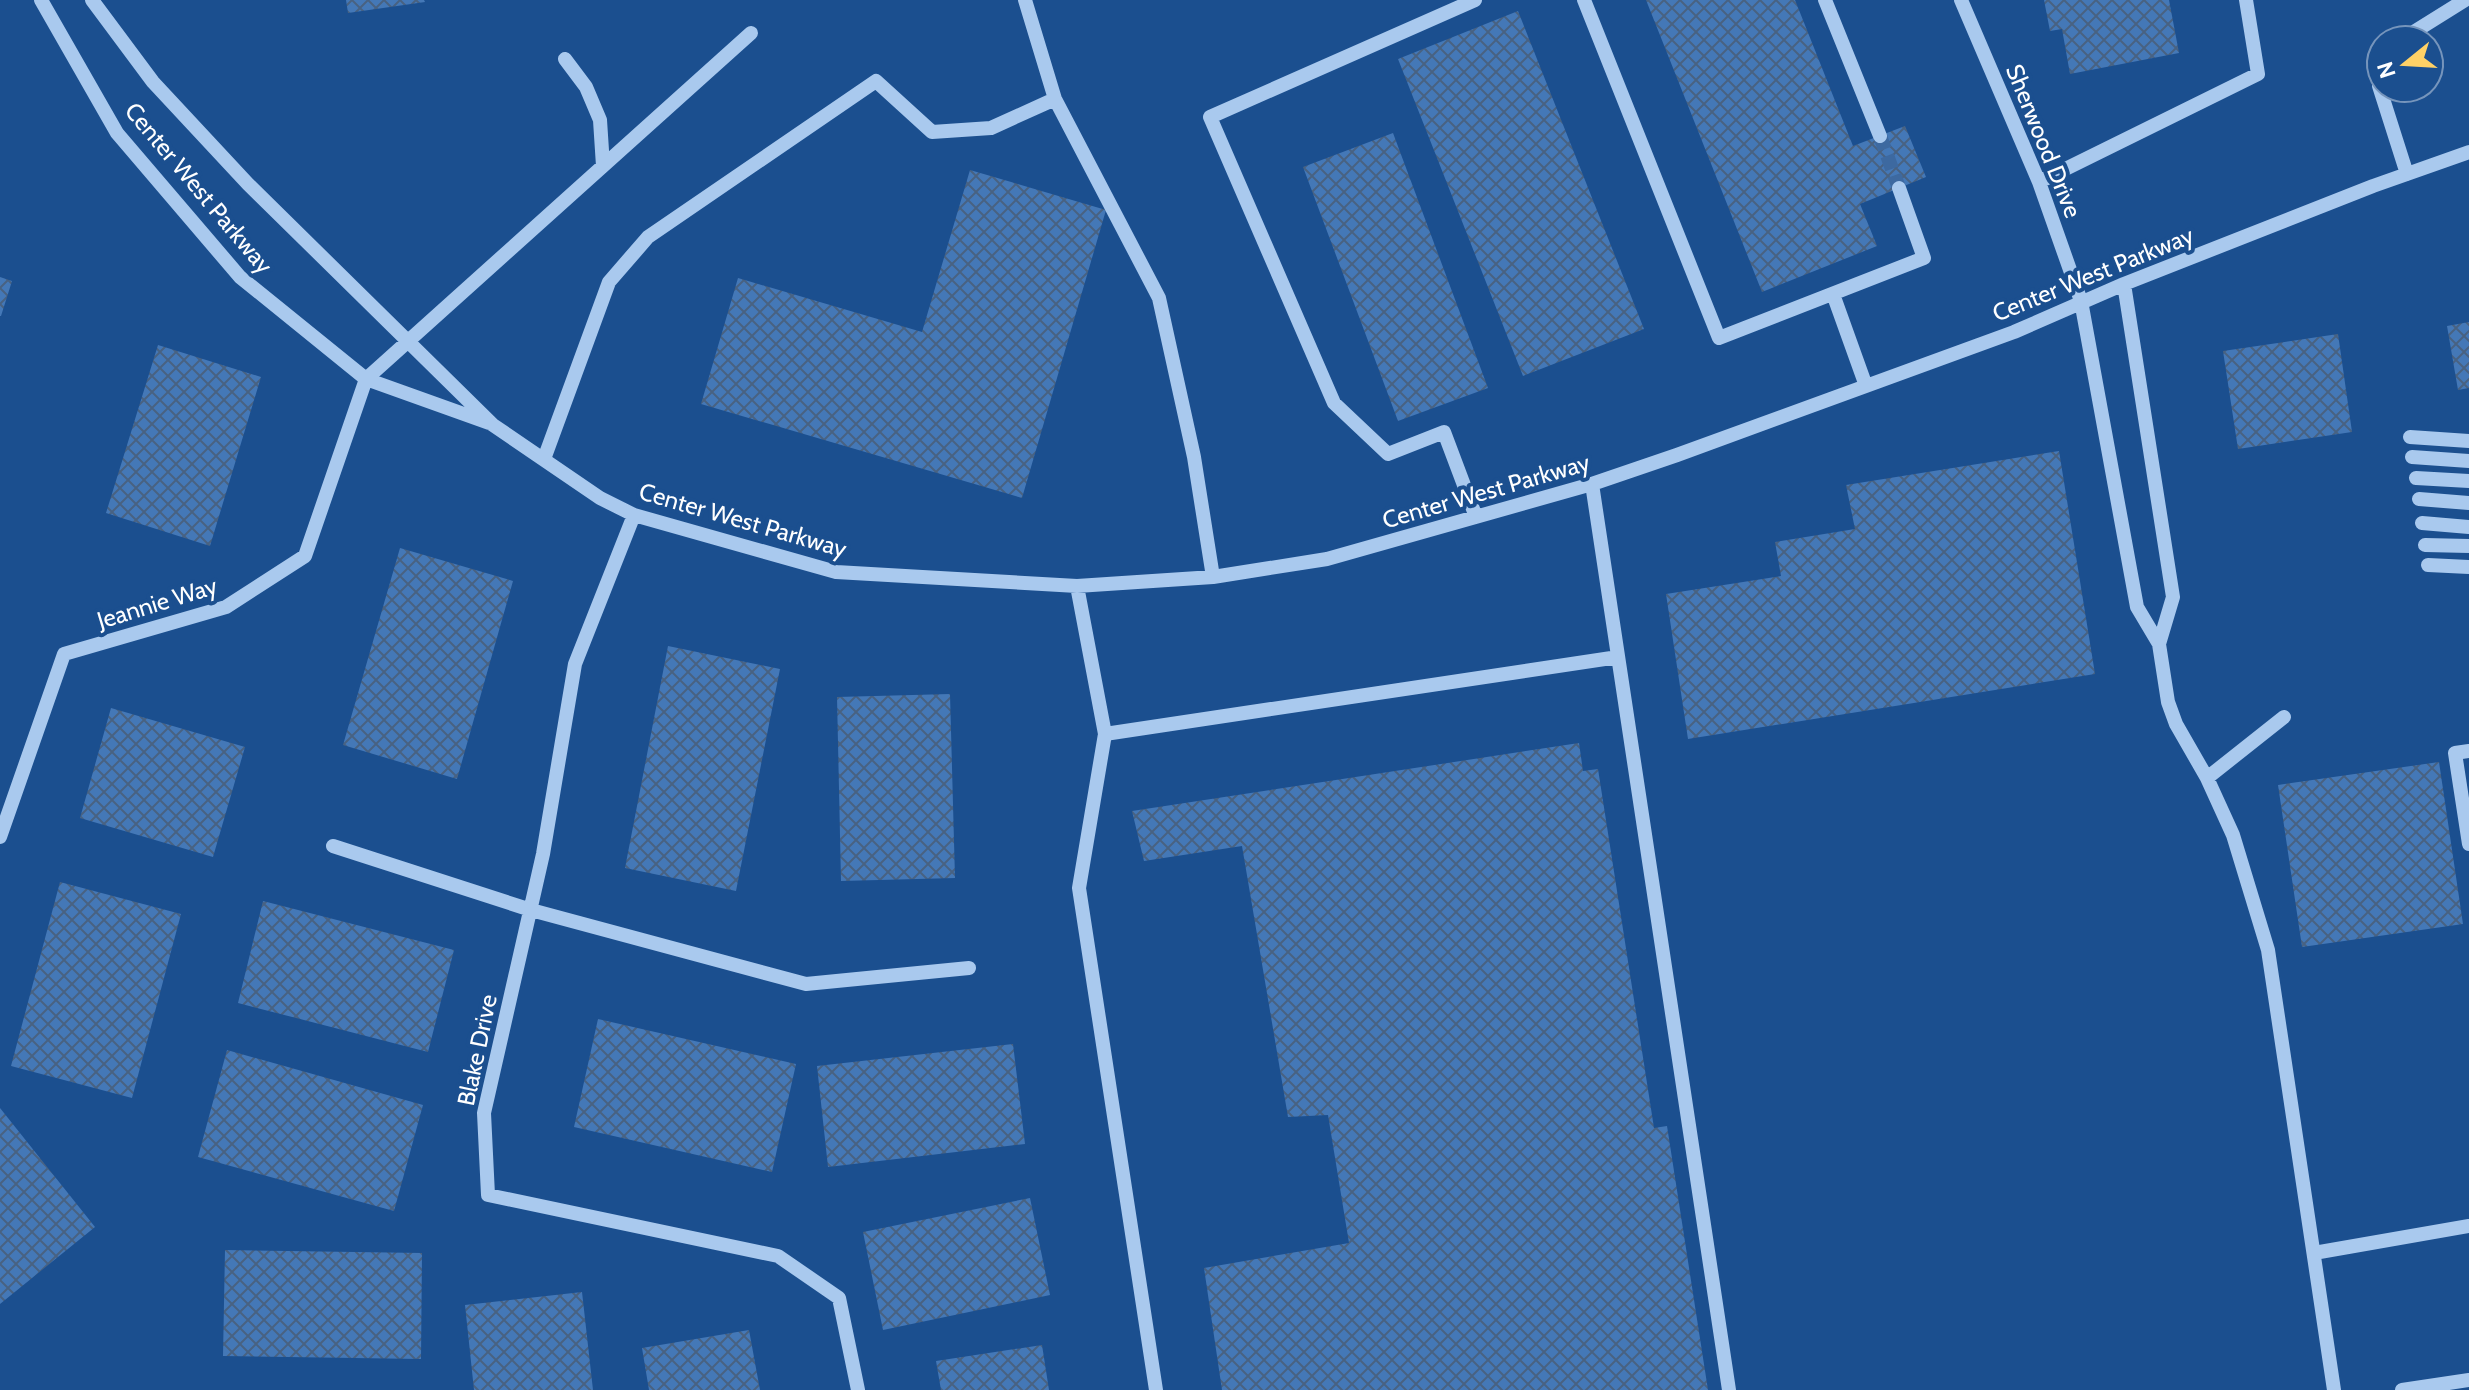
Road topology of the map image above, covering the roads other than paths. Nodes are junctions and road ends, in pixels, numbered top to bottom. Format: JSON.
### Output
{"nodes":[{"id":1,"x":41,"y":0,"type":"edge"},
{"id":2,"x":92,"y":0,"type":"edge"},
{"id":3,"x":1025,"y":0,"type":"edge"},
{"id":4,"x":1475,"y":0,"type":"edge"},
{"id":5,"x":1584,"y":0,"type":"edge"},
{"id":6,"x":1825,"y":0,"type":"edge"},
{"id":7,"x":1961,"y":0,"type":"edge"},
{"id":8,"x":2246,"y":0,"type":"edge"},
{"id":9,"x":2465,"y":0,"type":"edge"},
{"id":10,"x":2427,"y":24,"type":"edge"},
{"id":11,"x":751,"y":33,"type":"dead end"},
{"id":12,"x":565,"y":59,"type":"dead end"},
{"id":13,"x":1055,"y":99,"type":"junction"},
{"id":14,"x":2385,"y":104,"type":"edge"},
{"id":15,"x":1880,"y":136,"type":"tunnel mouth"},
{"id":16,"x":2469,"y":152,"type":"edge"},
{"id":17,"x":603,"y":166,"type":"junction"},
{"id":18,"x":2407,"y":174,"type":"junction"},
{"id":19,"x":2039,"y":182,"type":"junction"},
{"id":20,"x":1899,"y":188,"type":"tunnel mouth"},
{"id":21,"x":2124,"y":284,"type":"junction"},
{"id":22,"x":1833,"y":294,"type":"junction"},
{"id":23,"x":2081,"y":301,"type":"junction"},
{"id":24,"x":409,"y":341,"type":"junction"},
{"id":25,"x":366,"y":379,"type":"junction"},
{"id":26,"x":1866,"y":386,"type":"junction"},
{"id":27,"x":493,"y":425,"type":"junction"},
{"id":28,"x":2410,"y":437,"type":"dead end"},
{"id":29,"x":2469,"y":441,"type":"edge"},
{"id":30,"x":2412,"y":457,"type":"dead end"},
{"id":31,"x":544,"y":459,"type":"junction"},
{"id":32,"x":2469,"y":461,"type":"edge"},
{"id":33,"x":2416,"y":478,"type":"dead end"},
{"id":34,"x":2469,"y":481,"type":"edge"},
{"id":35,"x":1592,"y":484,"type":"junction"},
{"id":36,"x":2419,"y":499,"type":"dead end"},
{"id":37,"x":2469,"y":503,"type":"edge"},
{"id":38,"x":634,"y":515,"type":"junction"},
{"id":39,"x":1476,"y":517,"type":"junction"},
{"id":40,"x":2422,"y":523,"type":"dead end"},
{"id":41,"x":2469,"y":527,"type":"edge"},
{"id":42,"x":2425,"y":545,"type":"dead end"},
{"id":43,"x":2469,"y":546,"type":"edge"},
{"id":44,"x":2428,"y":565,"type":"dead end"},
{"id":45,"x":2469,"y":567,"type":"edge"},
{"id":46,"x":1213,"y":577,"type":"junction"},
{"id":47,"x":1077,"y":586,"type":"junction"},
{"id":48,"x":2159,"y":644,"type":"junction"},
{"id":49,"x":1618,"y":657,"type":"junction"},
{"id":50,"x":2284,"y":717,"type":"dead end"},
{"id":51,"x":1105,"y":734,"type":"junction"},
{"id":52,"x":2469,"y":751,"type":"edge"},
{"id":53,"x":2207,"y":778,"type":"junction"},
{"id":54,"x":0,"y":837,"type":"edge"},
{"id":55,"x":2469,"y":844,"type":"edge"},
{"id":56,"x":333,"y":846,"type":"dead end"},
{"id":57,"x":531,"y":910,"type":"junction"},
{"id":58,"x":969,"y":968,"type":"dead end"},
{"id":59,"x":2469,"y":1226,"type":"edge"},
{"id":60,"x":2314,"y":1253,"type":"junction"},
{"id":61,"x":2469,"y":1380,"type":"edge"},
{"id":62,"x":858,"y":1390,"type":"edge"},
{"id":63,"x":1156,"y":1390,"type":"edge"},
{"id":64,"x":1729,"y":1390,"type":"edge"},
{"id":65,"x":2334,"y":1390,"type":"edge"},
{"id":66,"x":2402,"y":1390,"type":"edge"}],
"edges":[{"from":1,"to":25,"type":"street","name":"Center West Parkway"},
{"from":2,"to":24,"type":"street","name":"Center West Parkway"},
{"from":3,"to":13,"type":"street"},
{"from":4,"to":39,"type":"street"},
{"from":5,"to":22,"type":"street"},
{"from":6,"to":15,"type":"street"},
{"from":7,"to":19,"type":"street","name":"Sherwood Drive"},
{"from":8,"to":19,"type":"street"},
{"from":9,"to":10,"type":"street"},
{"from":11,"to":17,"type":"street"},
{"from":12,"to":17,"type":"street"},
{"from":13,"to":31,"type":"street"},
{"from":13,"to":46,"type":"street"},
{"from":14,"to":18,"type":"street"},
{"from":16,"to":18,"type":"street","name":"Center West Parkway"},
{"from":17,"to":24,"type":"street"},
{"from":18,"to":21,"type":"street","name":"Center West Parkway"},
{"from":19,"to":23,"type":"street","name":"Sherwood Drive"},
{"from":20,"to":22,"type":"street"},
{"from":21,"to":23,"type":"street","name":"Center West Parkway"},
{"from":21,"to":48,"type":"street"},
{"from":22,"to":26,"type":"street"},
{"from":23,"to":26,"type":"street","name":"Center West Parkway"},
{"from":23,"to":48,"type":"street","name":"Sherwood Drive"},
{"from":24,"to":25,"type":"street"},
{"from":24,"to":27,"type":"street","name":"Center West Parkway"},
{"from":25,"to":27,"type":"street","name":"Center West Parkway"},
{"from":25,"to":54,"type":"street","name":"Jeannie Way"},
{"from":26,"to":35,"type":"street","name":"Center West Parkway"},
{"from":27,"to":31,"type":"street","name":"Center West Parkway"},
{"from":28,"to":29,"type":"street"},
{"from":30,"to":32,"type":"street"},
{"from":31,"to":38,"type":"street","name":"Center West Parkway"},
{"from":33,"to":34,"type":"street"},
{"from":35,"to":39,"type":"street","name":"Center West Parkway"},
{"from":35,"to":49,"type":"street"},
{"from":36,"to":37,"type":"street"},
{"from":38,"to":47,"type":"street","name":"Center West Parkway"},
{"from":38,"to":57,"type":"street","name":"Blake Drive"},
{"from":39,"to":46,"type":"street","name":"Center West Parkway"},
{"from":40,"to":41,"type":"street"},
{"from":42,"to":43,"type":"street"},
{"from":44,"to":45,"type":"street"},
{"from":46,"to":47,"type":"street","name":"Center West Parkway"},
{"from":47,"to":51,"type":"street"},
{"from":48,"to":53,"type":"street"},
{"from":49,"to":51,"type":"street"},
{"from":49,"to":64,"type":"street"},
{"from":50,"to":53,"type":"street"},
{"from":51,"to":63,"type":"street"},
{"from":52,"to":55,"type":"street"},
{"from":53,"to":60,"type":"street"},
{"from":56,"to":57,"type":"street"},
{"from":57,"to":58,"type":"street"},
{"from":57,"to":62,"type":"street","name":"Blake Drive"},
{"from":59,"to":60,"type":"street"},
{"from":60,"to":65,"type":"street"},
{"from":61,"to":66,"type":"street"}]}
